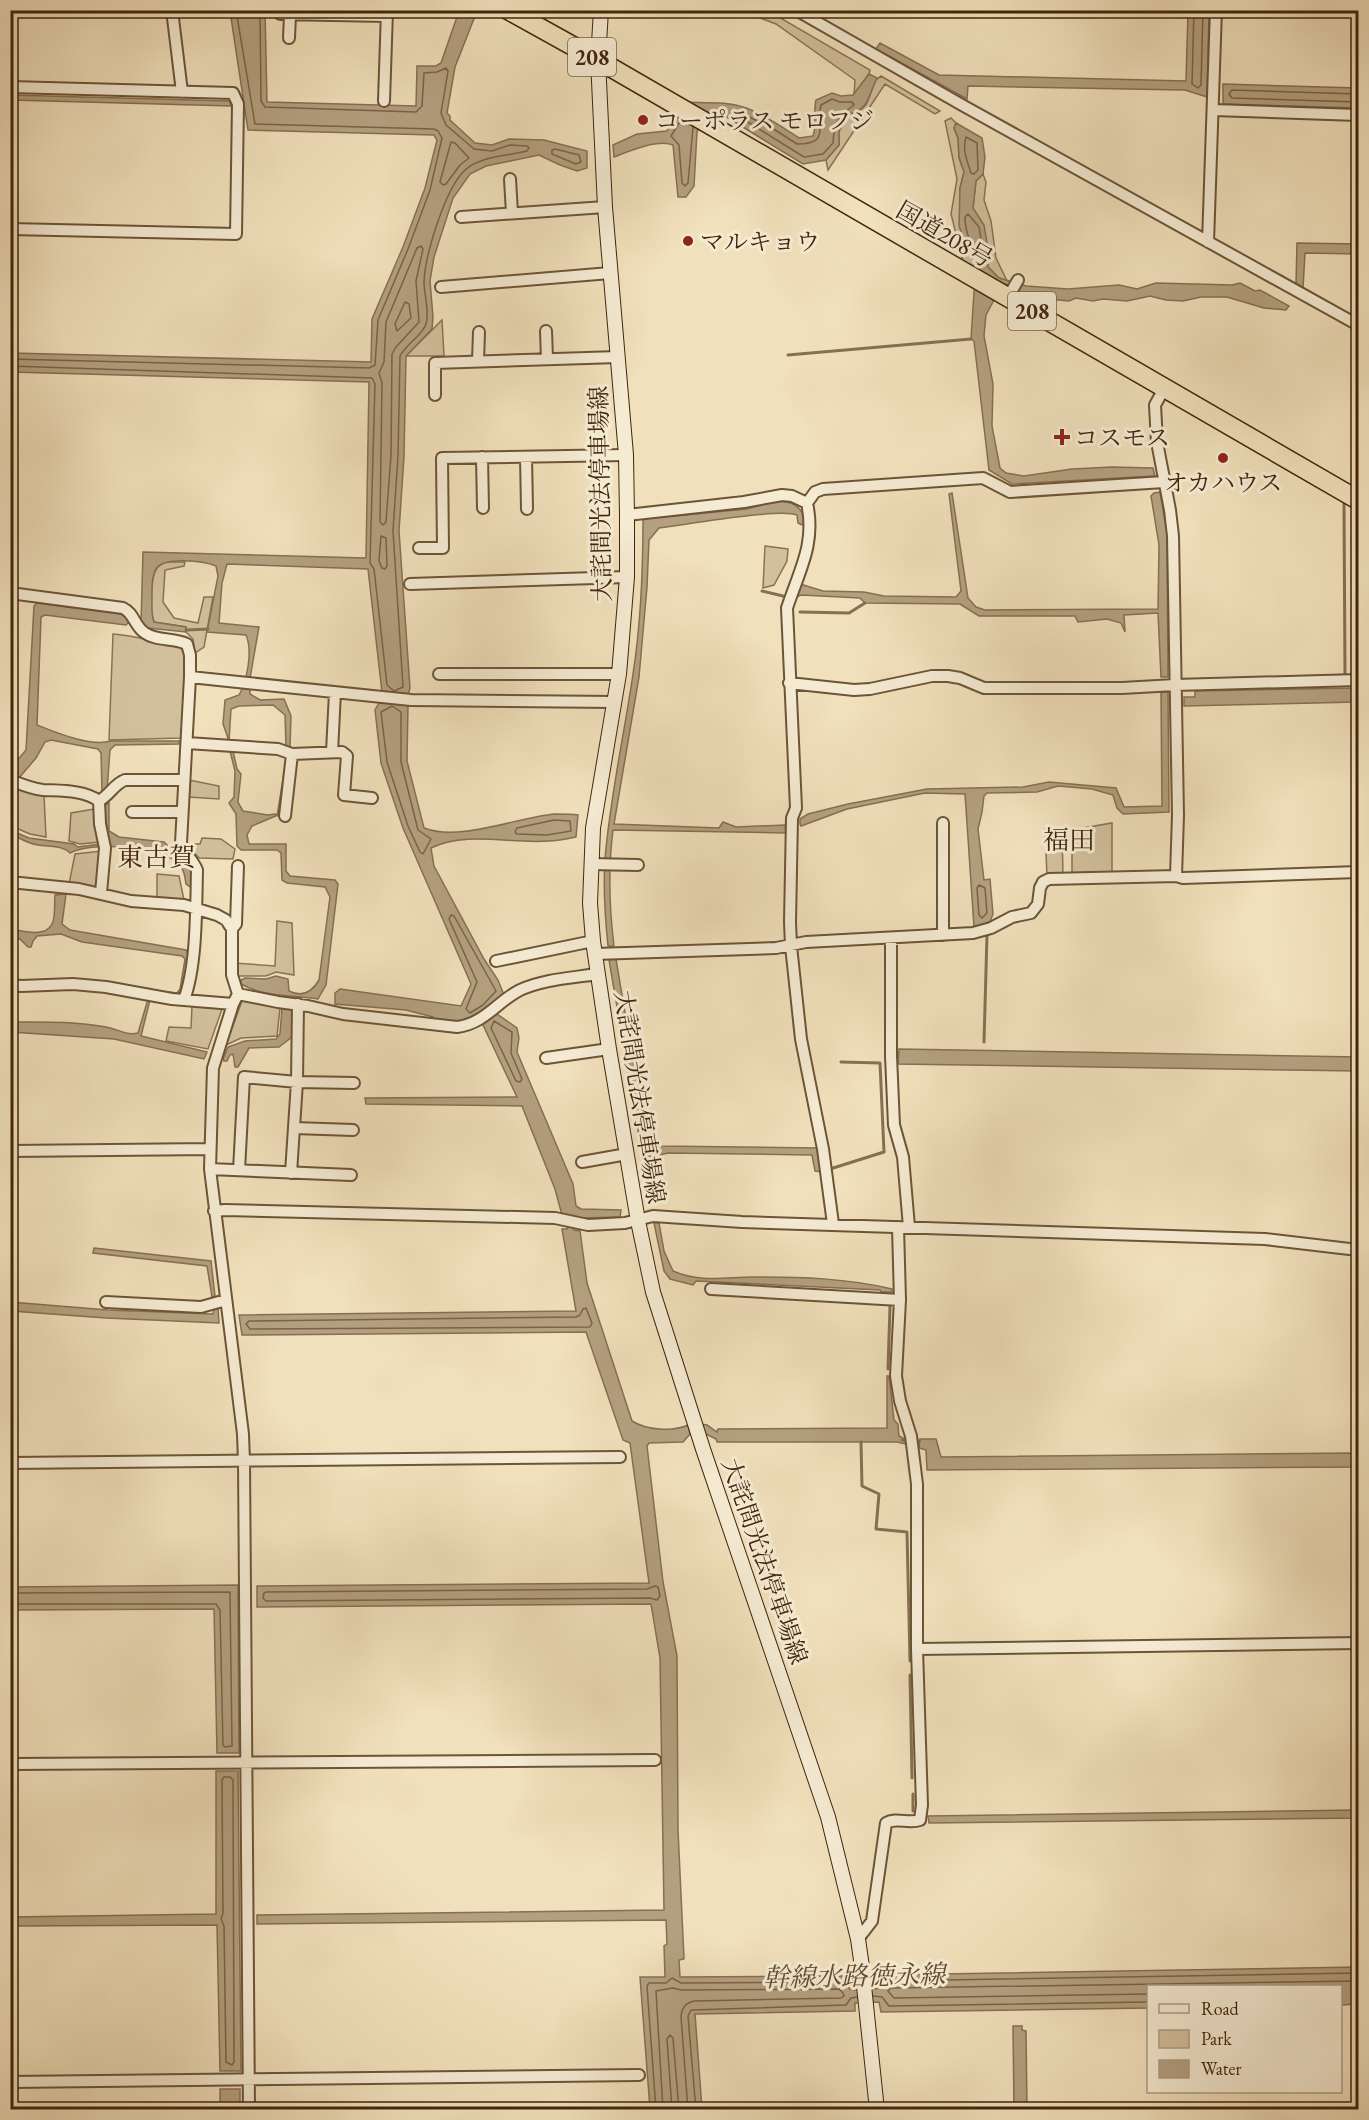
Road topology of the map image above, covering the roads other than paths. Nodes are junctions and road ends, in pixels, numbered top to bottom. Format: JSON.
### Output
{"nodes":[{"id":1,"x":172,"y":10,"type":"edge"},
{"id":2,"x":508,"y":10,"type":"edge"},
{"id":3,"x":601,"y":10,"type":"edge"},
{"id":4,"x":796,"y":10,"type":"edge"},
{"id":5,"x":1216,"y":10,"type":"edge"},
{"id":6,"x":387,"y":13,"type":"edge"},
{"id":7,"x":289,"y":38,"type":"dead end"},
{"id":8,"x":598,"y":60,"type":"junction"},
{"id":9,"x":10,"y":87,"type":"edge"},
{"id":10,"x":182,"y":92,"type":"junction"},
{"id":11,"x":384,"y":101,"type":"dead end"},
{"id":12,"x":1214,"y":110,"type":"junction"},
{"id":13,"x":1359,"y":115,"type":"edge"},
{"id":14,"x":510,"y":179,"type":"dead end"},
{"id":15,"x":605,"y":207,"type":"junction"},
{"id":16,"x":512,"y":213,"type":"junction"},
{"id":17,"x":461,"y":217,"type":"dead end"},
{"id":18,"x":10,"y":229,"type":"edge"},
{"id":19,"x":1208,"y":242,"type":"junction"},
{"id":20,"x":610,"y":273,"type":"junction"},
{"id":21,"x":1018,"y":280,"type":"dead end"},
{"id":22,"x":441,"y":287,"type":"dead end"},
{"id":23,"x":1010,"y":294,"type":"junction"},
{"id":24,"x":1359,"y":325,"type":"edge"},
{"id":25,"x":546,"y":331,"type":"dead end"},
{"id":26,"x":479,"y":333,"type":"dead end"},
{"id":27,"x":618,"y":357,"type":"junction"},
{"id":28,"x":547,"y":359,"type":"junction"},
{"id":29,"x":478,"y":361,"type":"junction"},
{"id":30,"x":1165,"y":387,"type":"junction"},
{"id":31,"x":435,"y":395,"type":"dead end"},
{"id":32,"x":626,"y":455,"type":"junction"},
{"id":33,"x":482,"y":457,"type":"junction"},
{"id":34,"x":526,"y":457,"type":"junction"},
{"id":35,"x":1164,"y":482,"type":"junction"},
{"id":36,"x":1359,"y":500,"type":"edge"},
{"id":37,"x":807,"y":503,"type":"junction"},
{"id":38,"x":483,"y":508,"type":"dead end"},
{"id":39,"x":527,"y":509,"type":"dead end"},
{"id":40,"x":627,"y":515,"type":"junction"},
{"id":41,"x":419,"y":548,"type":"dead end"},
{"id":42,"x":627,"y":577,"type":"junction"},
{"id":43,"x":410,"y":584,"type":"dead end"},
{"id":44,"x":10,"y":593,"type":"edge"},
{"id":45,"x":439,"y":674,"type":"dead end"},
{"id":46,"x":619,"y":674,"type":"junction"},
{"id":47,"x":190,"y":677,"type":"junction"},
{"id":48,"x":1359,"y":680,"type":"edge"},
{"id":49,"x":789,"y":683,"type":"junction"},
{"id":50,"x":1175,"y":685,"type":"junction"},
{"id":51,"x":335,"y":692,"type":"junction"},
{"id":52,"x":615,"y":702,"type":"junction"},
{"id":53,"x":187,"y":743,"type":"junction"},
{"id":54,"x":332,"y":752,"type":"junction"},
{"id":55,"x":292,"y":754,"type":"junction"},
{"id":56,"x":10,"y":780,"type":"edge"},
{"id":57,"x":184,"y":780,"type":"junction"},
{"id":58,"x":372,"y":798,"type":"dead end"},
{"id":59,"x":99,"y":801,"type":"junction"},
{"id":60,"x":132,"y":812,"type":"dead end"},
{"id":61,"x":182,"y":812,"type":"junction"},
{"id":62,"x":285,"y":816,"type":"dead end"},
{"id":63,"x":943,"y":823,"type":"dead end"},
{"id":64,"x":601,"y":864,"type":"junction"},
{"id":65,"x":638,"y":865,"type":"dead end"},
{"id":66,"x":238,"y":866,"type":"dead end"},
{"id":67,"x":1359,"y":872,"type":"edge"},
{"id":68,"x":1176,"y":876,"type":"junction"},
{"id":69,"x":10,"y":882,"type":"edge"},
{"id":70,"x":101,"y":893,"type":"junction"},
{"id":71,"x":196,"y":909,"type":"junction"},
{"id":72,"x":232,"y":929,"type":"junction"},
{"id":73,"x":943,"y":935,"type":"junction"},
{"id":74,"x":891,"y":938,"type":"junction"},
{"id":75,"x":791,"y":946,"type":"junction"},
{"id":76,"x":594,"y":947,"type":"junction"},
{"id":77,"x":496,"y":961,"type":"dead end"},
{"id":78,"x":597,"y":974,"type":"junction"},
{"id":79,"x":10,"y":985,"type":"edge"},
{"id":80,"x":236,"y":999,"type":"junction"},
{"id":81,"x":184,"y":1000,"type":"junction"},
{"id":82,"x":298,"y":1004,"type":"junction"},
{"id":83,"x":609,"y":1049,"type":"junction"},
{"id":84,"x":546,"y":1058,"type":"dead end"},
{"id":85,"x":297,"y":1082,"type":"junction"},
{"id":86,"x":354,"y":1083,"type":"dead end"},
{"id":87,"x":294,"y":1128,"type":"junction"},
{"id":88,"x":353,"y":1130,"type":"dead end"},
{"id":89,"x":210,"y":1149,"type":"junction"},
{"id":90,"x":10,"y":1151,"type":"edge"},
{"id":91,"x":627,"y":1154,"type":"junction"},
{"id":92,"x":582,"y":1162,"type":"dead end"},
{"id":93,"x":210,"y":1169,"type":"junction"},
{"id":94,"x":238,"y":1170,"type":"junction"},
{"id":95,"x":291,"y":1173,"type":"junction"},
{"id":96,"x":351,"y":1175,"type":"dead end"},
{"id":97,"x":214,"y":1211,"type":"junction"},
{"id":98,"x":638,"y":1221,"type":"junction"},
{"id":99,"x":833,"y":1224,"type":"junction"},
{"id":100,"x":904,"y":1227,"type":"junction"},
{"id":101,"x":1359,"y":1250,"type":"edge"},
{"id":102,"x":711,"y":1289,"type":"dead end"},
{"id":103,"x":226,"y":1300,"type":"junction"},
{"id":104,"x":900,"y":1300,"type":"junction"},
{"id":105,"x":106,"y":1302,"type":"dead end"},
{"id":106,"x":620,"y":1457,"type":"dead end"},
{"id":107,"x":244,"y":1462,"type":"junction"},
{"id":108,"x":10,"y":1463,"type":"edge"},
{"id":109,"x":1359,"y":1643,"type":"edge"},
{"id":110,"x":917,"y":1649,"type":"junction"},
{"id":111,"x":655,"y":1761,"type":"dead end"},
{"id":112,"x":247,"y":1762,"type":"junction"},
{"id":113,"x":10,"y":1764,"type":"edge"},
{"id":114,"x":858,"y":1939,"type":"junction"},
{"id":115,"x":639,"y":2075,"type":"dead end"},
{"id":116,"x":249,"y":2080,"type":"junction"},
{"id":117,"x":10,"y":2082,"type":"edge"},
{"id":118,"x":249,"y":2109,"type":"edge"},
{"id":119,"x":877,"y":2109,"type":"edge"}],
"edges":[{"from":1,"to":10,"type":"street"},
{"from":2,"to":8,"type":"highway","name":"国道208号","number":"208"},
{"from":3,"to":8,"type":"main road","name":"大詫間光法停車場線"},
{"from":4,"to":19,"type":"street"},
{"from":5,"to":12,"type":"street"},
{"from":6,"to":7,"type":"street"},
{"from":6,"to":11,"type":"street"},
{"from":8,"to":15,"type":"main road","name":"大詫間光法停車場線"},
{"from":8,"to":23,"type":"highway","name":"国道208号","number":"208"},
{"from":9,"to":10,"type":"street"},
{"from":10,"to":18,"type":"street"},
{"from":12,"to":13,"type":"street"},
{"from":12,"to":19,"type":"street"},
{"from":14,"to":16,"type":"street"},
{"from":15,"to":16,"type":"street"},
{"from":15,"to":20,"type":"main road","name":"大詫間光法停車場線"},
{"from":16,"to":17,"type":"street"},
{"from":19,"to":24,"type":"street"},
{"from":20,"to":22,"type":"street"},
{"from":20,"to":27,"type":"main road","name":"大詫間光法停車場線"},
{"from":21,"to":23,"type":"street"},
{"from":23,"to":30,"type":"highway","name":"国道208号","number":"208"},
{"from":25,"to":28,"type":"street"},
{"from":26,"to":29,"type":"street"},
{"from":27,"to":28,"type":"street"},
{"from":27,"to":32,"type":"main road","name":"大詫間光法停車場線"},
{"from":28,"to":29,"type":"street"},
{"from":29,"to":31,"type":"street"},
{"from":30,"to":35,"type":"street"},
{"from":30,"to":36,"type":"highway","name":"国道208号","number":"208"},
{"from":32,"to":34,"type":"street"},
{"from":32,"to":40,"type":"main road","name":"大詫間光法停車場線"},
{"from":33,"to":34,"type":"street"},
{"from":33,"to":38,"type":"street"},
{"from":33,"to":41,"type":"street"},
{"from":34,"to":39,"type":"street"},
{"from":35,"to":37,"type":"street"},
{"from":35,"to":50,"type":"street"},
{"from":37,"to":40,"type":"street"},
{"from":37,"to":49,"type":"street"},
{"from":40,"to":42,"type":"main road","name":"大詫間光法停車場線"},
{"from":42,"to":43,"type":"street"},
{"from":42,"to":46,"type":"main road","name":"大詫間光法停車場線"},
{"from":44,"to":47,"type":"street"},
{"from":45,"to":46,"type":"street"},
{"from":46,"to":52,"type":"main road","name":"大詫間光法停車場線"},
{"from":47,"to":51,"type":"street"},
{"from":47,"to":53,"type":"street"},
{"from":48,"to":50,"type":"street"},
{"from":49,"to":50,"type":"street"},
{"from":49,"to":75,"type":"street"},
{"from":50,"to":68,"type":"street"},
{"from":51,"to":52,"type":"street"},
{"from":51,"to":54,"type":"street"},
{"from":52,"to":64,"type":"main road","name":"大詫間光法停車場線"},
{"from":53,"to":55,"type":"street"},
{"from":53,"to":57,"type":"street"},
{"from":54,"to":55,"type":"street"},
{"from":54,"to":58,"type":"street"},
{"from":55,"to":62,"type":"street"},
{"from":56,"to":59,"type":"street"},
{"from":57,"to":59,"type":"street"},
{"from":57,"to":61,"type":"street"},
{"from":59,"to":70,"type":"street"},
{"from":60,"to":61,"type":"street"},
{"from":61,"to":71,"type":"street"},
{"from":63,"to":73,"type":"street"},
{"from":64,"to":65,"type":"street"},
{"from":64,"to":76,"type":"main road","name":"大詫間光法停車場線"},
{"from":66,"to":72,"type":"street"},
{"from":67,"to":68,"type":"street"},
{"from":68,"to":73,"type":"street"},
{"from":69,"to":70,"type":"street"},
{"from":70,"to":71,"type":"street"},
{"from":71,"to":72,"type":"street"},
{"from":71,"to":81,"type":"street"},
{"from":72,"to":80,"type":"street"},
{"from":73,"to":74,"type":"street"},
{"from":74,"to":75,"type":"street"},
{"from":74,"to":100,"type":"street"},
{"from":75,"to":76,"type":"street"},
{"from":75,"to":99,"type":"street"},
{"from":76,"to":77,"type":"street"},
{"from":76,"to":78,"type":"main road","name":"大詫間光法停車場線"},
{"from":78,"to":82,"type":"street"},
{"from":78,"to":83,"type":"main road","name":"大詫間光法停車場線"},
{"from":79,"to":81,"type":"street"},
{"from":80,"to":81,"type":"street"},
{"from":80,"to":82,"type":"street"},
{"from":80,"to":89,"type":"street"},
{"from":82,"to":85,"type":"street"},
{"from":83,"to":84,"type":"street"},
{"from":83,"to":91,"type":"main road","name":"大詫間光法停車場線"},
{"from":85,"to":86,"type":"street"},
{"from":85,"to":87,"type":"street"},
{"from":85,"to":94,"type":"street"},
{"from":87,"to":88,"type":"street"},
{"from":87,"to":95,"type":"street"},
{"from":89,"to":90,"type":"street"},
{"from":89,"to":93,"type":"street"},
{"from":91,"to":92,"type":"street"},
{"from":91,"to":98,"type":"main road","name":"大詫間光法停車場線"},
{"from":93,"to":94,"type":"street"},
{"from":93,"to":97,"type":"street"},
{"from":94,"to":95,"type":"street"},
{"from":95,"to":96,"type":"street"},
{"from":97,"to":98,"type":"street"},
{"from":97,"to":103,"type":"street"},
{"from":98,"to":99,"type":"street"},
{"from":98,"to":114,"type":"main road","name":"大詫間光法停車場線"},
{"from":99,"to":100,"type":"street"},
{"from":100,"to":101,"type":"street"},
{"from":100,"to":104,"type":"street"},
{"from":102,"to":104,"type":"street"},
{"from":103,"to":105,"type":"street"},
{"from":103,"to":107,"type":"street"},
{"from":104,"to":110,"type":"street"},
{"from":106,"to":107,"type":"street"},
{"from":107,"to":108,"type":"street"},
{"from":107,"to":112,"type":"street"},
{"from":109,"to":110,"type":"street"},
{"from":110,"to":114,"type":"street"},
{"from":111,"to":112,"type":"street"},
{"from":112,"to":113,"type":"street"},
{"from":112,"to":116,"type":"street"},
{"from":114,"to":119,"type":"main road","name":"大詫間光法停車場線"},
{"from":115,"to":116,"type":"street"},
{"from":116,"to":117,"type":"street"},
{"from":116,"to":118,"type":"street"}]}
